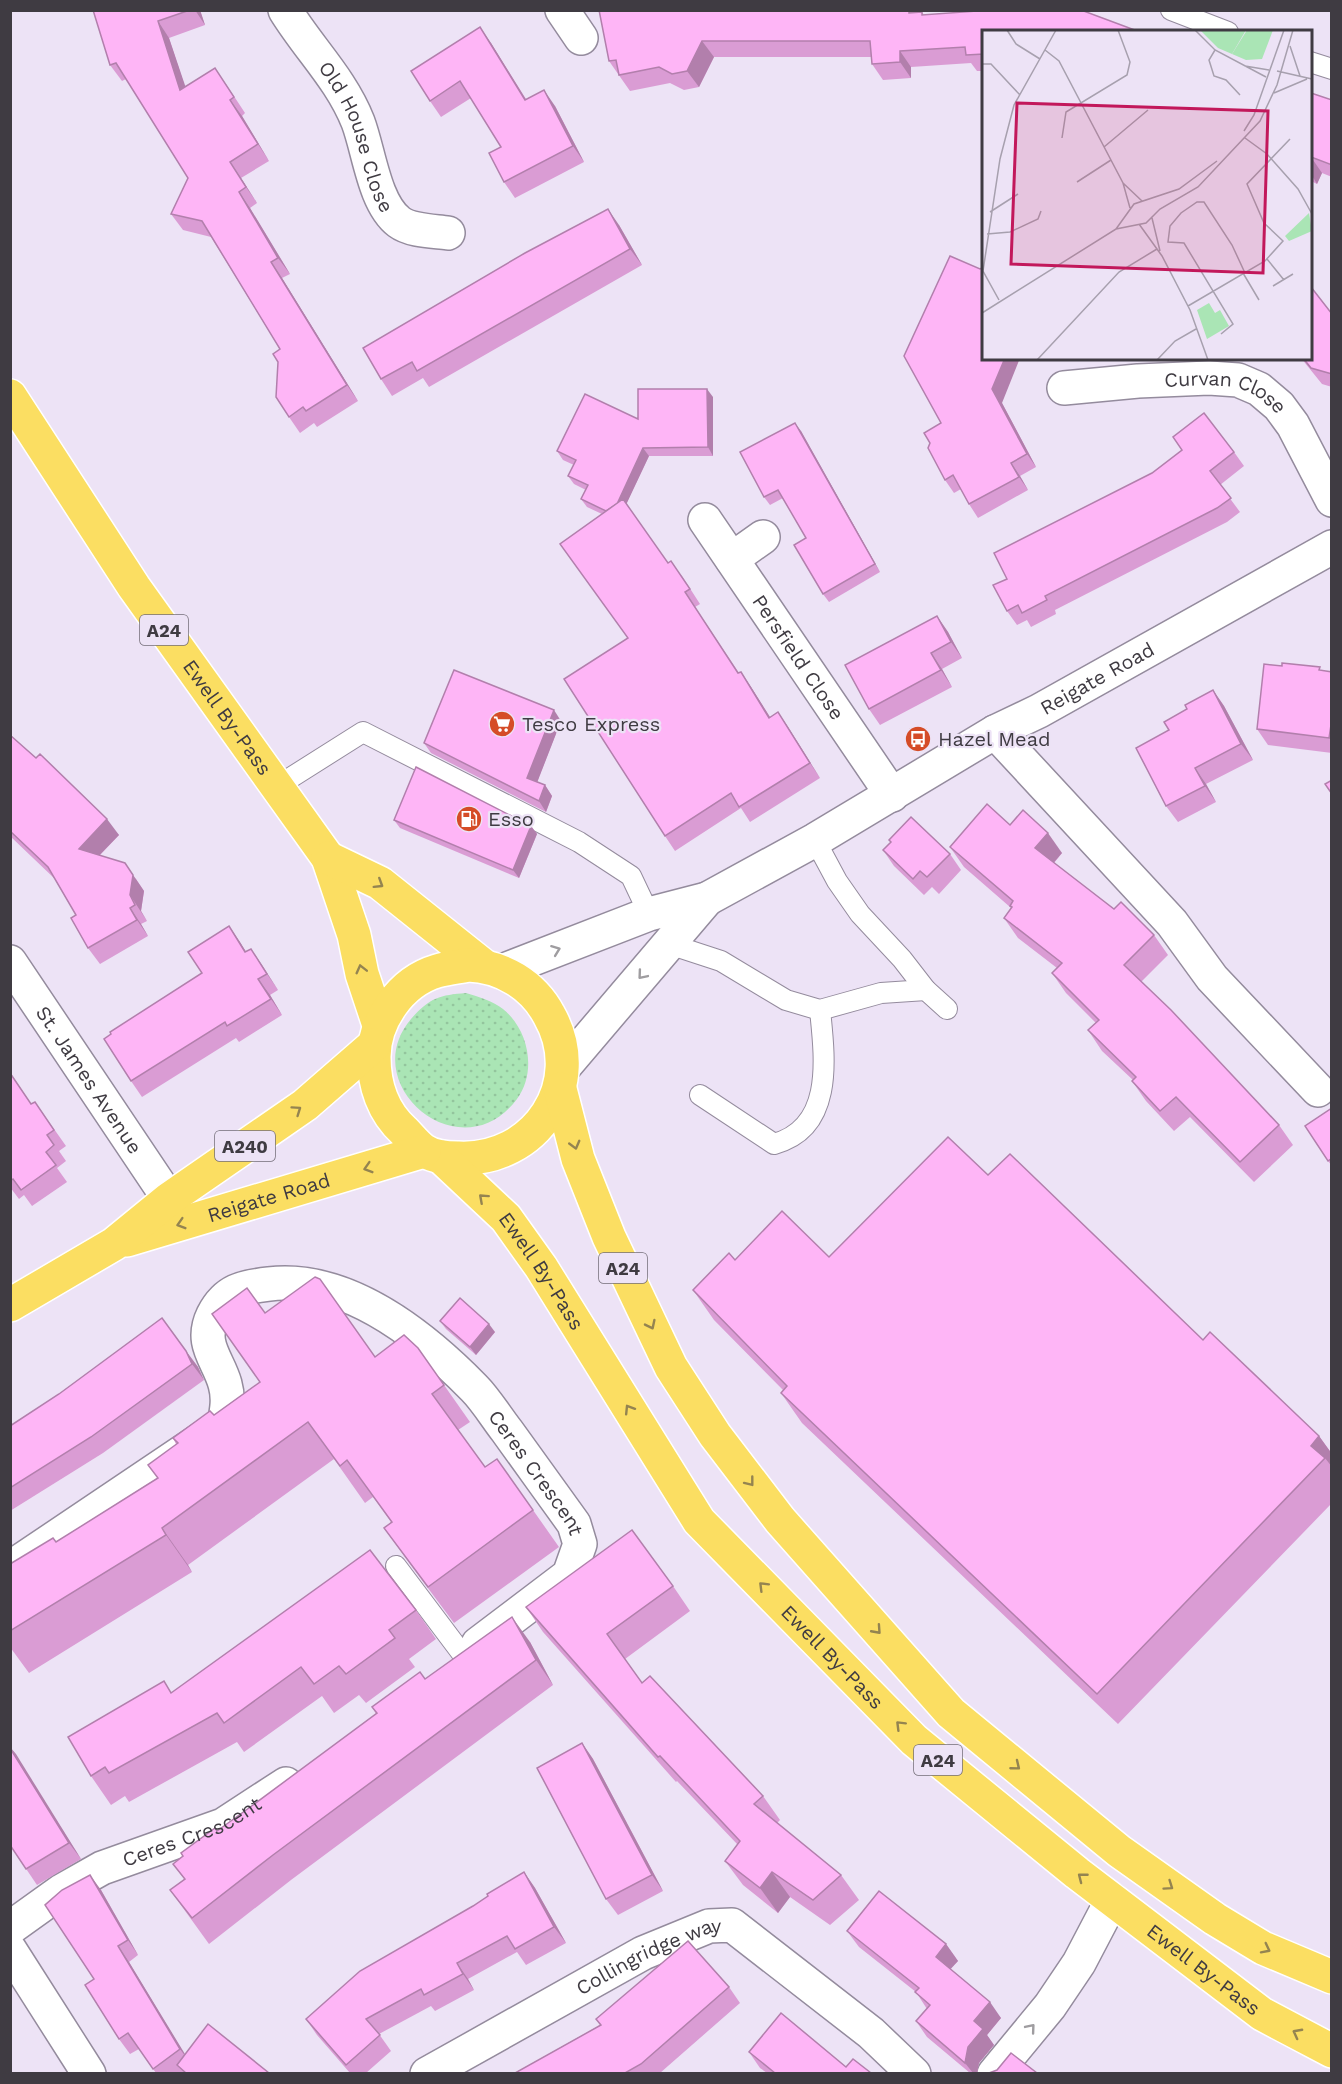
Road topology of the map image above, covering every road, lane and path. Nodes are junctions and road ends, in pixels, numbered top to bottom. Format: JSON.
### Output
{"nodes":[{"id":1,"x":285,"y":10,"type":"edge"},
{"id":2,"x":562,"y":10,"type":"edge"},
{"id":3,"x":1171,"y":10,"type":"edge"},
{"id":4,"x":1223,"y":30,"type":"edge"},
{"id":5,"x":581,"y":38,"type":"dead end"},
{"id":6,"x":1312,"y":62,"type":"edge"},
{"id":7,"x":1332,"y":69,"type":"edge"},
{"id":8,"x":448,"y":233,"type":"dead end"},
{"id":9,"x":1064,"y":388,"type":"dead end"},
{"id":10,"x":10,"y":396,"type":"edge"},
{"id":11,"x":1332,"y":500,"type":"edge"},
{"id":12,"x":705,"y":520,"type":"dead end"},
{"id":13,"x":763,"y":537,"type":"dead end"},
{"id":14,"x":1332,"y":547,"type":"edge"},
{"id":15,"x":732,"y":559,"type":"junction"},
{"id":16,"x":995,"y":732,"type":"junction"},
{"id":17,"x":276,"y":787,"type":"junction"},
{"id":18,"x":892,"y":795,"type":"junction"},
{"id":19,"x":815,"y":840,"type":"junction"},
{"id":20,"x":328,"y":858,"type":"junction"},
{"id":21,"x":707,"y":898,"type":"junction"},
{"id":22,"x":649,"y":914,"type":"junction"},
{"id":23,"x":669,"y":944,"type":"junction"},
{"id":24,"x":10,"y":962,"type":"edge"},
{"id":25,"x":493,"y":969,"type":"junction"},
{"id":26,"x":926,"y":990,"type":"junction"},
{"id":27,"x":947,"y":1009,"type":"dead end"},
{"id":28,"x":820,"y":1010,"type":"junction"},
{"id":29,"x":377,"y":1035,"type":"junction"},
{"id":30,"x":562,"y":1078,"type":"junction"},
{"id":31,"x":1318,"y":1090,"type":"dead end"},
{"id":32,"x":700,"y":1095,"type":"dead end"},
{"id":33,"x":433,"y":1154,"type":"junction"},
{"id":34,"x":169,"y":1199,"type":"junction"},
{"id":35,"x":114,"y":1244,"type":"junction"},
{"id":36,"x":10,"y":1305,"type":"edge"},
{"id":37,"x":396,"y":1566,"type":"edge"},
{"id":38,"x":10,"y":1568,"type":"edge"},
{"id":39,"x":463,"y":1655,"type":"junction"},
{"id":40,"x":434,"y":1676,"type":"edge"},
{"id":41,"x":315,"y":1763,"type":"edge"},
{"id":42,"x":1112,"y":1900,"type":"junction"},
{"id":43,"x":10,"y":1928,"type":"edge"},
{"id":44,"x":10,"y":1950,"type":"edge"},
{"id":45,"x":1332,"y":1977,"type":"edge"},
{"id":46,"x":1332,"y":2051,"type":"edge"},
{"id":47,"x":89,"y":2073,"type":"edge"},
{"id":48,"x":427,"y":2073,"type":"edge"},
{"id":49,"x":914,"y":2073,"type":"edge"},
{"id":50,"x":994,"y":2073,"type":"edge"}],
"edges":[{"from":1,"to":8,"type":"street","name":"Old House Close"},
{"from":2,"to":5,"type":"street"},
{"from":3,"to":4,"type":"lane"},
{"from":6,"to":7,"type":"lane"},
{"from":9,"to":11,"type":"street","name":"Curvan Close"},
{"from":10,"to":17,"type":"highway","name":"Ewell By-Pass","number":"A24"},
{"from":12,"to":15,"type":"street","name":"Persfield Close"},
{"from":13,"to":15,"type":"street"},
{"from":14,"to":16,"type":"street","name":"Reigate Road"},
{"from":15,"to":18,"type":"street","name":"Persfield Close"},
{"from":16,"to":18,"type":"street","name":"Reigate Road"},
{"from":16,"to":31,"type":"street"},
{"from":17,"to":20,"type":"highway","name":"Ewell By-Pass","number":"A24"},
{"from":17,"to":22,"type":"lane"},
{"from":18,"to":19,"type":"street","name":"Reigate Road"},
{"from":19,"to":21,"type":"street","name":"Reigate Road"},
{"from":19,"to":26,"type":"lane"},
{"from":20,"to":25,"type":"highway","name":"Ewell By-Pass","number":"A24","one_way":true},
{"from":29,"to":20,"type":"highway","name":"Ewell By-Pass","number":"A24","one_way":true},
{"from":21,"to":22,"type":"street","name":"Reigate Road"},
{"from":21,"to":23,"type":"street","name":"Reigate Road"},
{"from":25,"to":22,"type":"street","name":"Reigate Road","one_way":true},
{"from":23,"to":28,"type":"lane"},
{"from":23,"to":30,"type":"street","name":"Reigate Road","one_way":true},
{"from":24,"to":34,"type":"street","name":"St. James Avenue"},
{"from":25,"to":29,"type":"highway"},
{"from":25,"to":30,"type":"highway","name":"Ewell By-Pass","number":"A24"},
{"from":26,"to":27,"type":"lane"},
{"from":26,"to":28,"type":"lane"},
{"from":28,"to":32,"type":"lane"},
{"from":29,"to":33,"type":"highway","name":"Ewell By-Pass","number":"A24"},
{"from":34,"to":29,"type":"highway","name":"Reigate Road","number":"A240","one_way":true},
{"from":30,"to":33,"type":"highway"},
{"from":30,"to":45,"type":"highway","name":"Ewell By-Pass","number":"A24","one_way":true},
{"from":33,"to":35,"type":"highway","name":"Reigate Road","number":"A240","one_way":true},
{"from":42,"to":33,"type":"highway","name":"Ewell By-Pass","number":"A24","one_way":true},
{"from":34,"to":35,"type":"highway","name":"Reigate Road","number":"A240"},
{"from":35,"to":36,"type":"highway","name":"Reigate Road","number":"A240"},
{"from":37,"to":39,"type":"lane"},
{"from":38,"to":39,"type":"street","name":"Ceres Crescent"},
{"from":39,"to":40,"type":"street","name":"Ceres Crescent"},
{"from":41,"to":43,"type":"street","name":"Ceres Crescent"},
{"from":46,"to":42,"type":"highway","name":"Ewell By-Pass","number":"A24","one_way":true},
{"from":50,"to":42,"type":"street","one_way":true},
{"from":44,"to":47,"type":"street"},
{"from":48,"to":49,"type":"street","name":"Collingridge way"}]}
